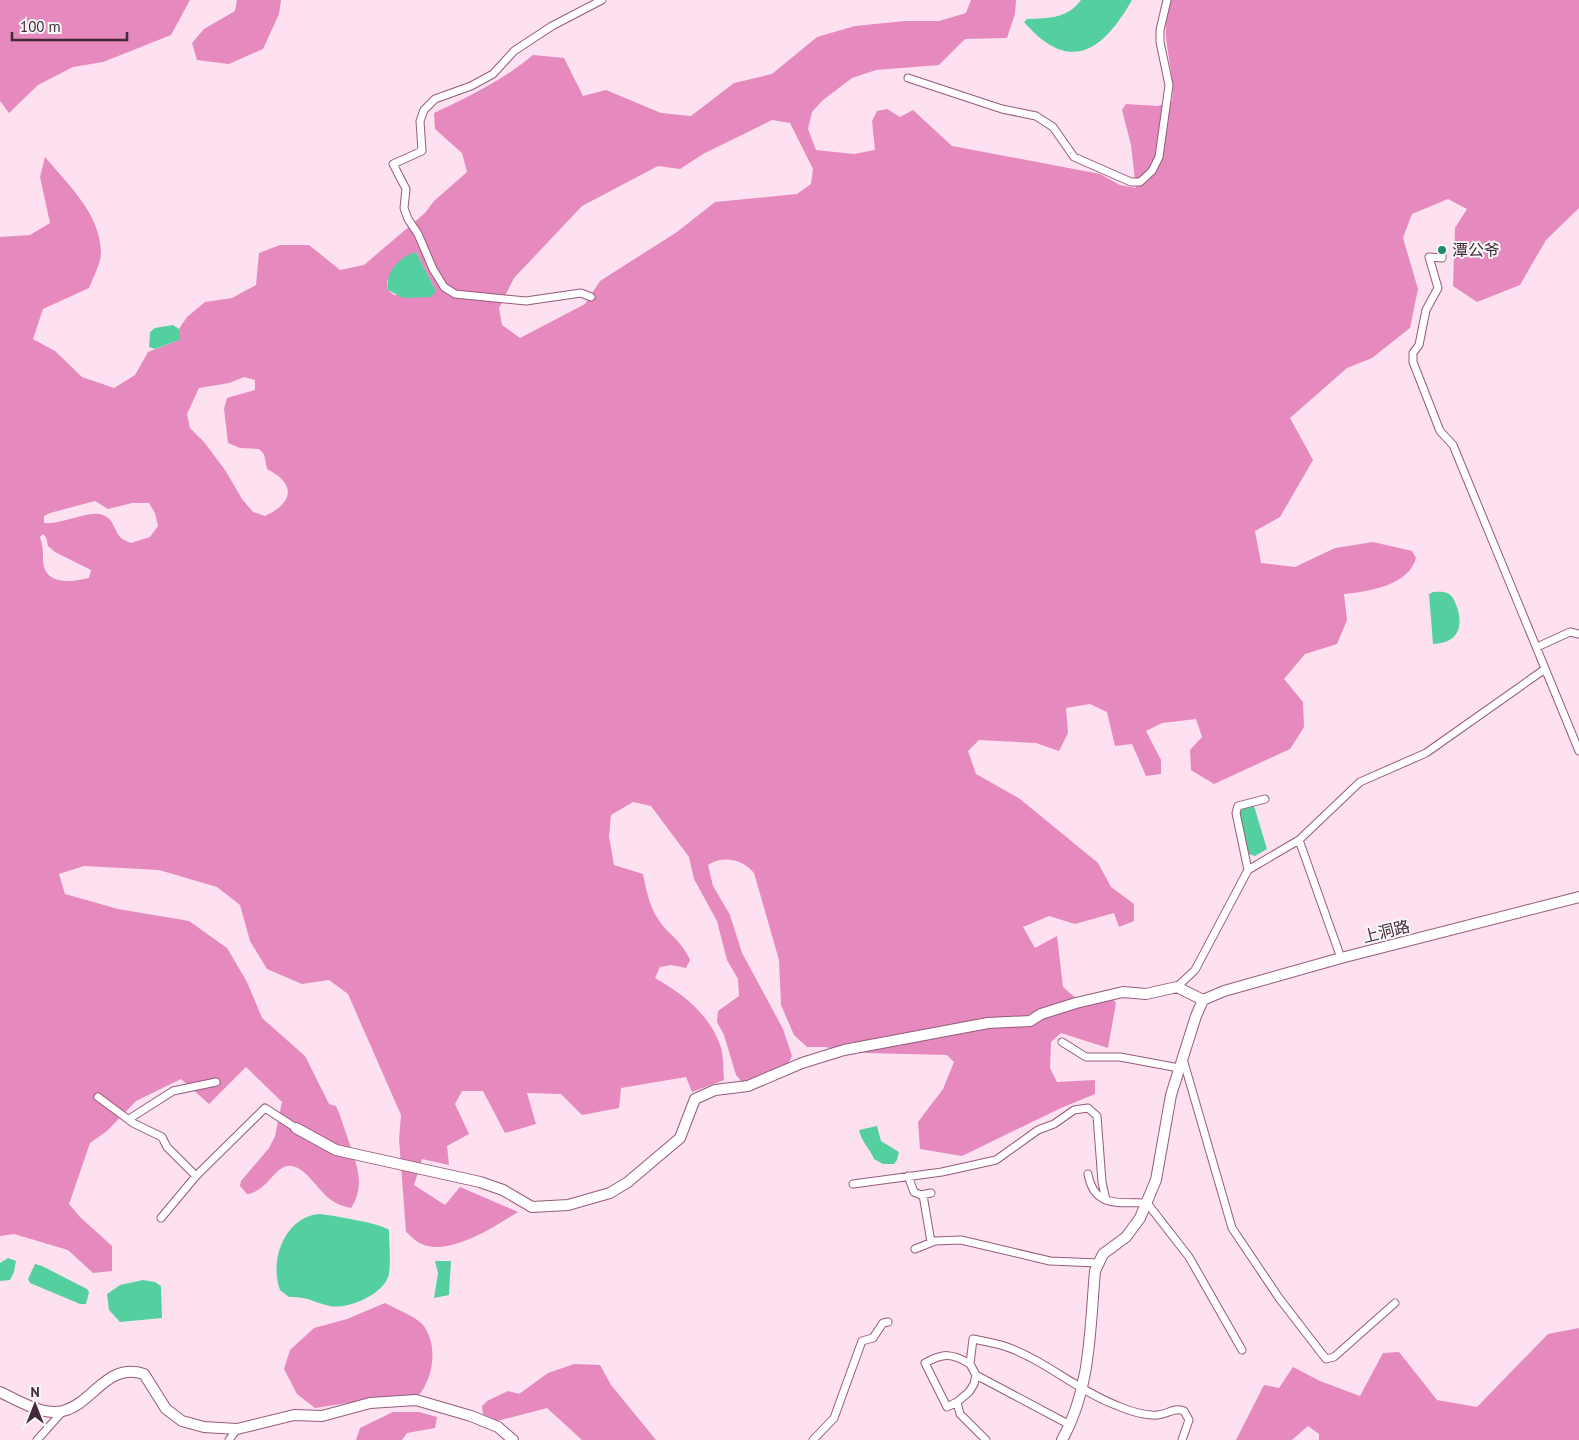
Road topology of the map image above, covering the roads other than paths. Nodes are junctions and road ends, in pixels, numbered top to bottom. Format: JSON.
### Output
{"nodes":[{"id":1,"x":602,"y":0,"type":"edge"},
{"id":2,"x":1167,"y":0,"type":"edge"},
{"id":3,"x":908,"y":78,"type":"dead end"},
{"id":4,"x":1442,"y":250,"type":"dead end"},
{"id":5,"x":591,"y":297,"type":"dead end"},
{"id":6,"x":1579,"y":634,"type":"edge"},
{"id":7,"x":1537,"y":647,"type":"junction"},
{"id":8,"x":1545,"y":669,"type":"junction"},
{"id":9,"x":1579,"y":751,"type":"edge"},
{"id":10,"x":1265,"y":799,"type":"dead end"},
{"id":11,"x":1299,"y":840,"type":"junction"},
{"id":12,"x":1248,"y":870,"type":"junction"},
{"id":13,"x":1579,"y":896,"type":"edge"},
{"id":14,"x":1341,"y":958,"type":"junction"},
{"id":15,"x":1177,"y":987,"type":"junction"},
{"id":16,"x":1203,"y":1000,"type":"junction"},
{"id":17,"x":1062,"y":1042,"type":"dead end"},
{"id":18,"x":1181,"y":1063,"type":"junction"},
{"id":19,"x":216,"y":1082,"type":"dead end"},
{"id":20,"x":98,"y":1097,"type":"dead end"},
{"id":21,"x":129,"y":1119,"type":"junction"},
{"id":22,"x":296,"y":1128,"type":"joint"},
{"id":23,"x":1088,"y":1174,"type":"dead end"},
{"id":24,"x":196,"y":1176,"type":"junction"},
{"id":25,"x":908,"y":1176,"type":"junction"},
{"id":26,"x":853,"y":1184,"type":"dead end"},
{"id":27,"x":931,"y":1193,"type":"dead end"},
{"id":28,"x":923,"y":1194,"type":"junction"},
{"id":29,"x":1106,"y":1200,"type":"junction"},
{"id":30,"x":1147,"y":1203,"type":"junction"},
{"id":31,"x":161,"y":1218,"type":"dead end"},
{"id":32,"x":931,"y":1242,"type":"junction"},
{"id":33,"x":915,"y":1249,"type":"dead end"},
{"id":34,"x":1098,"y":1263,"type":"junction"},
{"id":35,"x":1394,"y":1303,"type":"dead end"},
{"id":36,"x":888,"y":1322,"type":"dead end"},
{"id":37,"x":1242,"y":1350,"type":"dead end"},
{"id":38,"x":970,"y":1364,"type":"junction"},
{"id":39,"x":976,"y":1375,"type":"junction"},
{"id":40,"x":1082,"y":1390,"type":"junction"},
{"id":41,"x":0,"y":1392,"type":"edge"},
{"id":42,"x":957,"y":1402,"type":"junction"},
{"id":43,"x":63,"y":1411,"type":"junction"},
{"id":44,"x":1070,"y":1425,"type":"junction"},
{"id":45,"x":236,"y":1429,"type":"junction"},
{"id":46,"x":37,"y":1440,"type":"edge"},
{"id":47,"x":229,"y":1440,"type":"edge"},
{"id":48,"x":513,"y":1440,"type":"edge"},
{"id":49,"x":813,"y":1440,"type":"edge"},
{"id":50,"x":986,"y":1440,"type":"edge"},
{"id":51,"x":1062,"y":1440,"type":"edge"},
{"id":52,"x":1182,"y":1440,"type":"edge"}],
"edges":[{"from":1,"to":5,"type":"street"},
{"from":2,"to":3,"type":"street"},
{"from":4,"to":7,"type":"street"},
{"from":6,"to":7,"type":"street"},
{"from":7,"to":8,"type":"street"},
{"from":8,"to":9,"type":"street"},
{"from":8,"to":11,"type":"street"},
{"from":10,"to":12,"type":"street"},
{"from":11,"to":12,"type":"street"},
{"from":11,"to":14,"type":"street"},
{"from":12,"to":15,"type":"street"},
{"from":13,"to":14,"type":"street","name":"上洞路"},
{"from":14,"to":16,"type":"street","name":"上洞路"},
{"from":15,"to":16,"type":"street"},
{"from":15,"to":22,"type":"street"},
{"from":16,"to":18,"type":"street"},
{"from":17,"to":18,"type":"street"},
{"from":18,"to":30,"type":"street"},
{"from":18,"to":35,"type":"street"},
{"from":19,"to":21,"type":"street"},
{"from":20,"to":21,"type":"street"},
{"from":21,"to":24,"type":"street"},
{"from":22,"to":24,"type":"street"},
{"from":23,"to":29,"type":"street"},
{"from":24,"to":31,"type":"street"},
{"from":25,"to":26,"type":"street"},
{"from":25,"to":28,"type":"street"},
{"from":25,"to":29,"type":"street"},
{"from":27,"to":28,"type":"street"},
{"from":28,"to":32,"type":"street"},
{"from":29,"to":30,"type":"street"},
{"from":30,"to":34,"type":"street"},
{"from":30,"to":37,"type":"street"},
{"from":32,"to":33,"type":"street"},
{"from":32,"to":34,"type":"street"},
{"from":34,"to":40,"type":"street"},
{"from":36,"to":49,"type":"street"},
{"from":38,"to":39,"type":"street"},
{"from":38,"to":40,"type":"street"},
{"from":38,"to":42,"type":"street"},
{"from":39,"to":42,"type":"street"},
{"from":39,"to":44,"type":"street"},
{"from":40,"to":44,"type":"street"},
{"from":40,"to":52,"type":"street"},
{"from":41,"to":43,"type":"street"},
{"from":42,"to":50,"type":"street"},
{"from":43,"to":45,"type":"street"},
{"from":43,"to":46,"type":"street"},
{"from":44,"to":51,"type":"street"},
{"from":45,"to":47,"type":"street"},
{"from":45,"to":48,"type":"street"}]}
